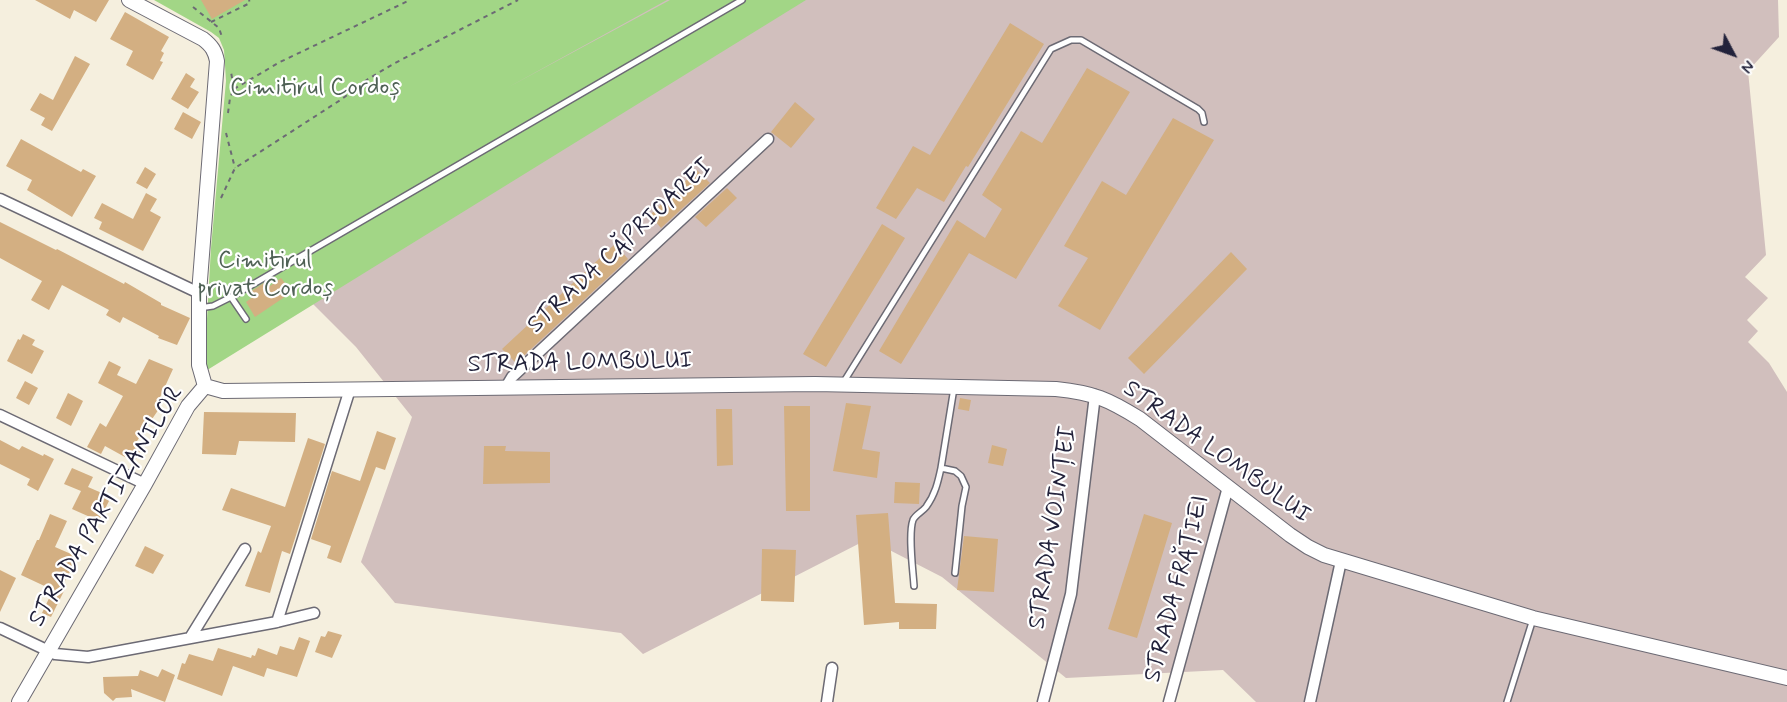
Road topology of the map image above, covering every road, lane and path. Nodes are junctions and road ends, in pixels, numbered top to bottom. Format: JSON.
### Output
{"nodes":[{"id":1,"x":129,"y":0,"type":"edge"},
{"id":2,"x":249,"y":0,"type":"edge"},
{"id":3,"x":410,"y":0,"type":"edge"},
{"id":4,"x":518,"y":0,"type":"edge"},
{"id":5,"x":742,"y":0,"type":"edge"},
{"id":6,"x":212,"y":22,"type":"dead end"},
{"id":7,"x":234,"y":89,"type":"dead end"},
{"id":8,"x":1204,"y":122,"type":"dead end"},
{"id":9,"x":768,"y":139,"type":"dead end"},
{"id":10,"x":0,"y":199,"type":"edge"},
{"id":11,"x":221,"y":199,"type":"dead end"},
{"id":12,"x":199,"y":293,"type":"junction"},
{"id":13,"x":231,"y":297,"type":"junction"},
{"id":14,"x":198,"y":309,"type":"junction"},
{"id":15,"x":246,"y":319,"type":"dead end"},
{"id":16,"x":843,"y":384,"type":"junction"},
{"id":17,"x":205,"y":386,"type":"junction"},
{"id":18,"x":506,"y":387,"type":"junction"},
{"id":19,"x":954,"y":387,"type":"junction"},
{"id":20,"x":350,"y":388,"type":"junction"},
{"id":21,"x":1095,"y":395,"type":"junction"},
{"id":22,"x":0,"y":415,"type":"edge"},
{"id":23,"x":942,"y":468,"type":"junction"},
{"id":24,"x":145,"y":484,"type":"junction"},
{"id":25,"x":1228,"y":487,"type":"junction"},
{"id":26,"x":244,"y":549,"type":"dead end"},
{"id":27,"x":1341,"y":561,"type":"junction"},
{"id":28,"x":955,"y":573,"type":"dead end"},
{"id":29,"x":914,"y":586,"type":"dead end"},
{"id":30,"x":314,"y":613,"type":"dead end"},
{"id":31,"x":1533,"y":618,"type":"junction"},
{"id":32,"x":277,"y":622,"type":"junction"},
{"id":33,"x":0,"y":628,"type":"edge"},
{"id":34,"x":190,"y":638,"type":"junction"},
{"id":35,"x":48,"y":651,"type":"junction"},
{"id":36,"x":832,"y":668,"type":"dead end"},
{"id":37,"x":1787,"y":678,"type":"edge"},
{"id":38,"x":19,"y":702,"type":"edge"},
{"id":39,"x":827,"y":702,"type":"edge"},
{"id":40,"x":1043,"y":702,"type":"edge"},
{"id":41,"x":1169,"y":702,"type":"edge"},
{"id":42,"x":1311,"y":702,"type":"edge"},
{"id":43,"x":1507,"y":702,"type":"edge"}],
"edges":[{"from":1,"to":12,"type":"street"},
{"from":2,"to":6,"type":"path"},
{"from":3,"to":7,"type":"path"},
{"from":4,"to":11,"type":"path"},
{"from":5,"to":13,"type":"lane"},
{"from":8,"to":16,"type":"lane"},
{"from":9,"to":18,"type":"street","name":"STRADA CĂPRIOAREI"},
{"from":10,"to":12,"type":"street"},
{"from":12,"to":14,"type":"street"},
{"from":13,"to":14,"type":"lane"},
{"from":13,"to":15,"type":"lane"},
{"from":14,"to":17,"type":"street"},
{"from":16,"to":18,"type":"street","name":"STRADA LOMBULUI"},
{"from":16,"to":19,"type":"street","name":"STRADA LOMBULUI"},
{"from":17,"to":20,"type":"street","name":"STRADA LOMBULUI"},
{"from":17,"to":24,"type":"street","name":"STRADA PARTIZANILOR"},
{"from":18,"to":20,"type":"street","name":"STRADA LOMBULUI"},
{"from":19,"to":21,"type":"street","name":"STRADA LOMBULUI"},
{"from":19,"to":23,"type":"lane"},
{"from":20,"to":32,"type":"street"},
{"from":21,"to":25,"type":"street","name":"STRADA LOMBULUI"},
{"from":21,"to":40,"type":"street","name":"STRADA VOINȚEI"},
{"from":22,"to":24,"type":"street"},
{"from":23,"to":28,"type":"lane"},
{"from":23,"to":29,"type":"lane"},
{"from":24,"to":35,"type":"street","name":"STRADA PARTIZANILOR"},
{"from":25,"to":27,"type":"street","name":"STRADA LOMBULUI"},
{"from":25,"to":41,"type":"street","name":"STRADA FRĂȚIEI"},
{"from":26,"to":34,"type":"street"},
{"from":27,"to":31,"type":"street","name":"STRADA LOMBULUI"},
{"from":27,"to":42,"type":"street"},
{"from":30,"to":32,"type":"street","name":"STRADA PARTIZANILOR"},
{"from":31,"to":37,"type":"street","name":"STRADA LOMBULUI"},
{"from":31,"to":43,"type":"lane"},
{"from":32,"to":34,"type":"street","name":"STRADA PARTIZANILOR"},
{"from":33,"to":35,"type":"street"},
{"from":34,"to":35,"type":"street","name":"STRADA PARTIZANILOR"},
{"from":35,"to":38,"type":"street","name":"STRADA PARTIZANILOR"},
{"from":36,"to":39,"type":"street"}]}
